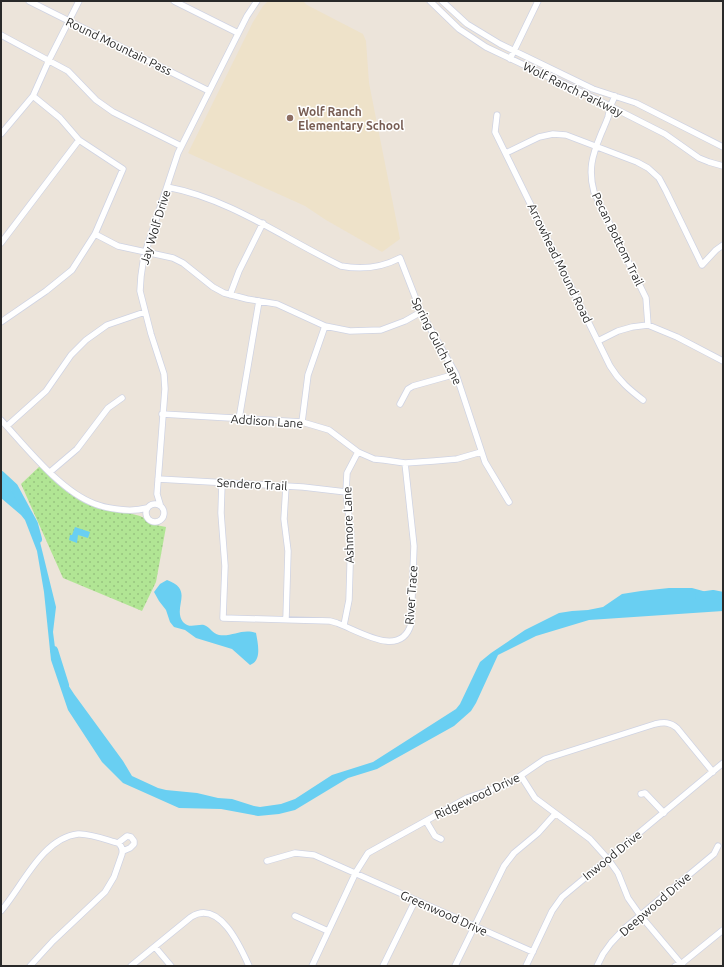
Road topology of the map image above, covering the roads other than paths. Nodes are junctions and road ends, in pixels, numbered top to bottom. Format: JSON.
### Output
{"nodes":[{"id":1,"x":29,"y":1,"type":"edge"},
{"id":2,"x":79,"y":1,"type":"edge"},
{"id":3,"x":174,"y":1,"type":"edge"},
{"id":4,"x":257,"y":1,"type":"edge"},
{"id":5,"x":430,"y":1,"type":"edge"},
{"id":6,"x":442,"y":1,"type":"edge"},
{"id":7,"x":538,"y":1,"type":"edge"},
{"id":8,"x":69,"y":21,"type":"junction"},
{"id":9,"x":238,"y":33,"type":"junction"},
{"id":10,"x":1,"y":35,"type":"edge"},
{"id":11,"x":514,"y":51,"type":"junction"},
{"id":12,"x":510,"y":59,"type":"junction"},
{"id":13,"x":49,"y":60,"type":"junction"},
{"id":14,"x":209,"y":91,"type":"junction"},
{"id":15,"x":33,"y":96,"type":"junction"},
{"id":16,"x":615,"y":96,"type":"junction"},
{"id":17,"x":610,"y":106,"type":"junction"},
{"id":18,"x":497,"y":116,"type":"dead end"},
{"id":19,"x":1,"y":134,"type":"edge"},
{"id":20,"x":79,"y":140,"type":"junction"},
{"id":21,"x":181,"y":146,"type":"junction"},
{"id":22,"x":596,"y":147,"type":"junction"},
{"id":23,"x":723,"y":147,"type":"edge"},
{"id":24,"x":506,"y":153,"type":"junction"},
{"id":25,"x":723,"y":166,"type":"edge"},
{"id":26,"x":167,"y":187,"type":"junction"},
{"id":27,"x":263,"y":223,"type":"junction"},
{"id":28,"x":95,"y":234,"type":"junction"},
{"id":29,"x":1,"y":243,"type":"edge"},
{"id":30,"x":723,"y":245,"type":"edge"},
{"id":31,"x":145,"y":252,"type":"junction"},
{"id":32,"x":230,"y":295,"type":"junction"},
{"id":33,"x":259,"y":301,"type":"junction"},
{"id":34,"x":145,"y":312,"type":"junction"},
{"id":35,"x":421,"y":312,"type":"junction"},
{"id":36,"x":1,"y":322,"type":"edge"},
{"id":37,"x":648,"y":325,"type":"junction"},
{"id":38,"x":325,"y":326,"type":"junction"},
{"id":39,"x":598,"y":340,"type":"junction"},
{"id":40,"x":723,"y":361,"type":"edge"},
{"id":41,"x":456,"y":374,"type":"junction"},
{"id":42,"x":122,"y":398,"type":"dead end"},
{"id":43,"x":643,"y":400,"type":"dead end"},
{"id":44,"x":400,"y":404,"type":"dead end"},
{"id":45,"x":162,"y":414,"type":"junction"},
{"id":46,"x":239,"y":419,"type":"junction"},
{"id":47,"x":1,"y":420,"type":"edge"},
{"id":48,"x":302,"y":422,"type":"junction"},
{"id":49,"x":7,"y":426,"type":"junction"},
{"id":50,"x":358,"y":452,"type":"junction"},
{"id":51,"x":481,"y":452,"type":"junction"},
{"id":52,"x":405,"y":463,"type":"junction"},
{"id":53,"x":50,"y":472,"type":"junction"},
{"id":54,"x":158,"y":479,"type":"junction"},
{"id":55,"x":222,"y":483,"type":"junction"},
{"id":56,"x":286,"y":486,"type":"junction"},
{"id":57,"x":346,"y":492,"type":"junction"},
{"id":58,"x":157,"y":494,"type":"junction"},
{"id":59,"x":509,"y":502,"type":"dead end"},
{"id":60,"x":153,"y":503,"type":"junction"},
{"id":61,"x":160,"y":504,"type":"junction"},
{"id":62,"x":147,"y":508,"type":"junction"},
{"id":63,"x":136,"y":511,"type":"junction"},
{"id":64,"x":146,"y":517,"type":"junction"},
{"id":65,"x":286,"y":619,"type":"junction"},
{"id":66,"x":344,"y":625,"type":"junction"},
{"id":67,"x":723,"y":763,"type":"edge"},
{"id":68,"x":713,"y":772,"type":"junction"},
{"id":69,"x":521,"y":776,"type":"junction"},
{"id":70,"x":641,"y":794,"type":"dead end"},
{"id":71,"x":664,"y":813,"type":"junction"},
{"id":72,"x":556,"y":814,"type":"junction"},
{"id":73,"x":426,"y":821,"type":"junction"},
{"id":74,"x":441,"y":840,"type":"dead end"},
{"id":75,"x":118,"y":843,"type":"junction"},
{"id":76,"x":718,"y":846,"type":"dead end"},
{"id":77,"x":123,"y":851,"type":"junction"},
{"id":78,"x":608,"y":859,"type":"junction"},
{"id":79,"x":267,"y":861,"type":"dead end"},
{"id":80,"x":355,"y":874,"type":"junction"},
{"id":81,"x":415,"y":901,"type":"junction"},
{"id":82,"x":1,"y":911,"type":"edge"},
{"id":83,"x":640,"y":915,"type":"junction"},
{"id":84,"x":296,"y":916,"type":"dead end"},
{"id":85,"x":474,"y":927,"type":"junction"},
{"id":86,"x":723,"y":930,"type":"edge"},
{"id":87,"x":328,"y":931,"type":"junction"},
{"id":88,"x":155,"y":947,"type":"junction"},
{"id":89,"x":533,"y":952,"type":"junction"},
{"id":90,"x":682,"y":965,"type":"edge"},
{"id":91,"x":30,"y":966,"type":"edge"},
{"id":92,"x":131,"y":966,"type":"edge"},
{"id":93,"x":171,"y":966,"type":"edge"},
{"id":94,"x":249,"y":966,"type":"edge"},
{"id":95,"x":312,"y":966,"type":"edge"},
{"id":96,"x":383,"y":966,"type":"edge"},
{"id":97,"x":455,"y":966,"type":"edge"},
{"id":98,"x":526,"y":966,"type":"edge"},
{"id":99,"x":597,"y":966,"type":"edge"},
{"id":100,"x":675,"y":966,"type":"edge"}],
"edges":[{"from":1,"to":8,"type":"street","name":"Round Mountain Pass"},
{"from":2,"to":8,"type":"street"},
{"from":3,"to":9,"type":"street"},
{"from":4,"to":9,"type":"street","name":"Jay Wolf Drive"},
{"from":5,"to":12,"type":"street","name":"Wolf Ranch Parkway"},
{"from":6,"to":11,"type":"street","name":"Wolf Ranch Parkway"},
{"from":7,"to":11,"type":"street"},
{"from":8,"to":13,"type":"street"},
{"from":8,"to":14,"type":"street","name":"Round Mountain Pass"},
{"from":9,"to":14,"type":"street","name":"Jay Wolf Drive"},
{"from":10,"to":13,"type":"street"},
{"from":11,"to":12,"type":"street"},
{"from":11,"to":16,"type":"street","name":"Wolf Ranch Parkway"},
{"from":12,"to":17,"type":"street","name":"Wolf Ranch Parkway"},
{"from":13,"to":15,"type":"street"},
{"from":13,"to":21,"type":"street"},
{"from":14,"to":21,"type":"street","name":"Jay Wolf Drive"},
{"from":15,"to":19,"type":"street"},
{"from":15,"to":20,"type":"street"},
{"from":16,"to":17,"type":"street","name":"Pecan Bottom Trail"},
{"from":16,"to":23,"type":"street","name":"Wolf Ranch Parkway"},
{"from":17,"to":22,"type":"street","name":"Pecan Bottom Trail"},
{"from":17,"to":25,"type":"street","name":"Wolf Ranch Parkway"},
{"from":18,"to":24,"type":"street","name":"Arrowhead Mound Road"},
{"from":20,"to":28,"type":"street"},
{"from":20,"to":29,"type":"street"},
{"from":21,"to":26,"type":"street","name":"Jay Wolf Drive"},
{"from":22,"to":24,"type":"street"},
{"from":22,"to":30,"type":"street"},
{"from":22,"to":37,"type":"street","name":"Pecan Bottom Trail"},
{"from":24,"to":39,"type":"street","name":"Arrowhead Mound Road"},
{"from":26,"to":27,"type":"street","name":"Spring Gulch Lane"},
{"from":26,"to":31,"type":"street","name":"Jay Wolf Drive"},
{"from":27,"to":32,"type":"street"},
{"from":27,"to":35,"type":"street","name":"Spring Gulch Lane"},
{"from":28,"to":31,"type":"street"},
{"from":28,"to":36,"type":"street"},
{"from":31,"to":32,"type":"street"},
{"from":31,"to":34,"type":"street","name":"Jay Wolf Drive"},
{"from":32,"to":33,"type":"street"},
{"from":33,"to":38,"type":"street"},
{"from":33,"to":46,"type":"street"},
{"from":34,"to":45,"type":"street","name":"Jay Wolf Drive"},
{"from":34,"to":49,"type":"street"},
{"from":35,"to":38,"type":"street"},
{"from":35,"to":41,"type":"street","name":"Spring Gulch Lane"},
{"from":37,"to":39,"type":"street"},
{"from":37,"to":40,"type":"street"},
{"from":38,"to":48,"type":"street"},
{"from":39,"to":43,"type":"street","name":"Arrowhead Mound Road"},
{"from":41,"to":44,"type":"street"},
{"from":41,"to":51,"type":"street","name":"Spring Gulch Lane"},
{"from":42,"to":53,"type":"street"},
{"from":45,"to":46,"type":"street","name":"Addison Lane"},
{"from":45,"to":54,"type":"street","name":"Jay Wolf Drive"},
{"from":46,"to":48,"type":"street","name":"Addison Lane"},
{"from":47,"to":49,"type":"street"},
{"from":48,"to":50,"type":"street","name":"Addison Lane"},
{"from":49,"to":53,"type":"street"},
{"from":50,"to":52,"type":"street","name":"Addison Lane"},
{"from":50,"to":57,"type":"street","name":"Ashmore Lane"},
{"from":51,"to":52,"type":"street","name":"Addison Lane"},
{"from":51,"to":59,"type":"street","name":"Spring Gulch Lane"},
{"from":52,"to":66,"type":"street","name":"River Trace"},
{"from":53,"to":63,"type":"street"},
{"from":54,"to":55,"type":"street","name":"Sendero Trail"},
{"from":54,"to":58,"type":"street","name":"Jay Wolf Drive"},
{"from":55,"to":56,"type":"street","name":"Sendero Trail"},
{"from":55,"to":65,"type":"street","name":"River Trace"},
{"from":56,"to":57,"type":"street","name":"Sendero Trail"},
{"from":56,"to":65,"type":"street"},
{"from":57,"to":66,"type":"street","name":"Ashmore Lane"},
{"from":58,"to":60,"type":"street","name":"Jay Wolf Drive"},
{"from":58,"to":61,"type":"street","name":"Jay Wolf Drive"},
{"from":60,"to":61,"type":"street"},
{"from":60,"to":62,"type":"street"},
{"from":61,"to":64,"type":"street"},
{"from":62,"to":63,"type":"street"},
{"from":62,"to":64,"type":"street"},
{"from":63,"to":64,"type":"street"},
{"from":65,"to":66,"type":"street","name":"River Trace"},
{"from":67,"to":68,"type":"street","name":"Inwood Drive"},
{"from":68,"to":69,"type":"street","name":"Ridgewood Drive"},
{"from":68,"to":71,"type":"street","name":"Inwood Drive"},
{"from":69,"to":72,"type":"street"},
{"from":69,"to":73,"type":"street","name":"Ridgewood Drive"},
{"from":70,"to":71,"type":"street"},
{"from":71,"to":78,"type":"street","name":"Inwood Drive"},
{"from":72,"to":78,"type":"street"},
{"from":72,"to":85,"type":"street"},
{"from":73,"to":74,"type":"street"},
{"from":73,"to":80,"type":"street","name":"Ridgewood Drive"},
{"from":75,"to":77,"type":"street"},
{"from":75,"to":77,"type":"street"},
{"from":75,"to":82,"type":"street"},
{"from":76,"to":83,"type":"street","name":"Deepwood Drive"},
{"from":77,"to":91,"type":"street"},
{"from":78,"to":83,"type":"street"},
{"from":78,"to":89,"type":"street","name":"Inwood Drive"},
{"from":79,"to":80,"type":"street","name":"Greenwood Drive"},
{"from":80,"to":81,"type":"street","name":"Greenwood Drive"},
{"from":80,"to":87,"type":"street","name":"Ridgewood Drive"},
{"from":81,"to":85,"type":"street","name":"Greenwood Drive"},
{"from":81,"to":96,"type":"street"},
{"from":83,"to":90,"type":"street"},
{"from":83,"to":99,"type":"street","name":"Deepwood Drive"},
{"from":84,"to":87,"type":"street"},
{"from":85,"to":89,"type":"street","name":"Greenwood Drive"},
{"from":85,"to":97,"type":"street"},
{"from":86,"to":90,"type":"street"},
{"from":87,"to":95,"type":"street","name":"Ridgewood Drive"},
{"from":88,"to":92,"type":"street"},
{"from":88,"to":93,"type":"street"},
{"from":88,"to":94,"type":"street"},
{"from":89,"to":98,"type":"street","name":"Inwood Drive"},
{"from":90,"to":100,"type":"street"}]}
